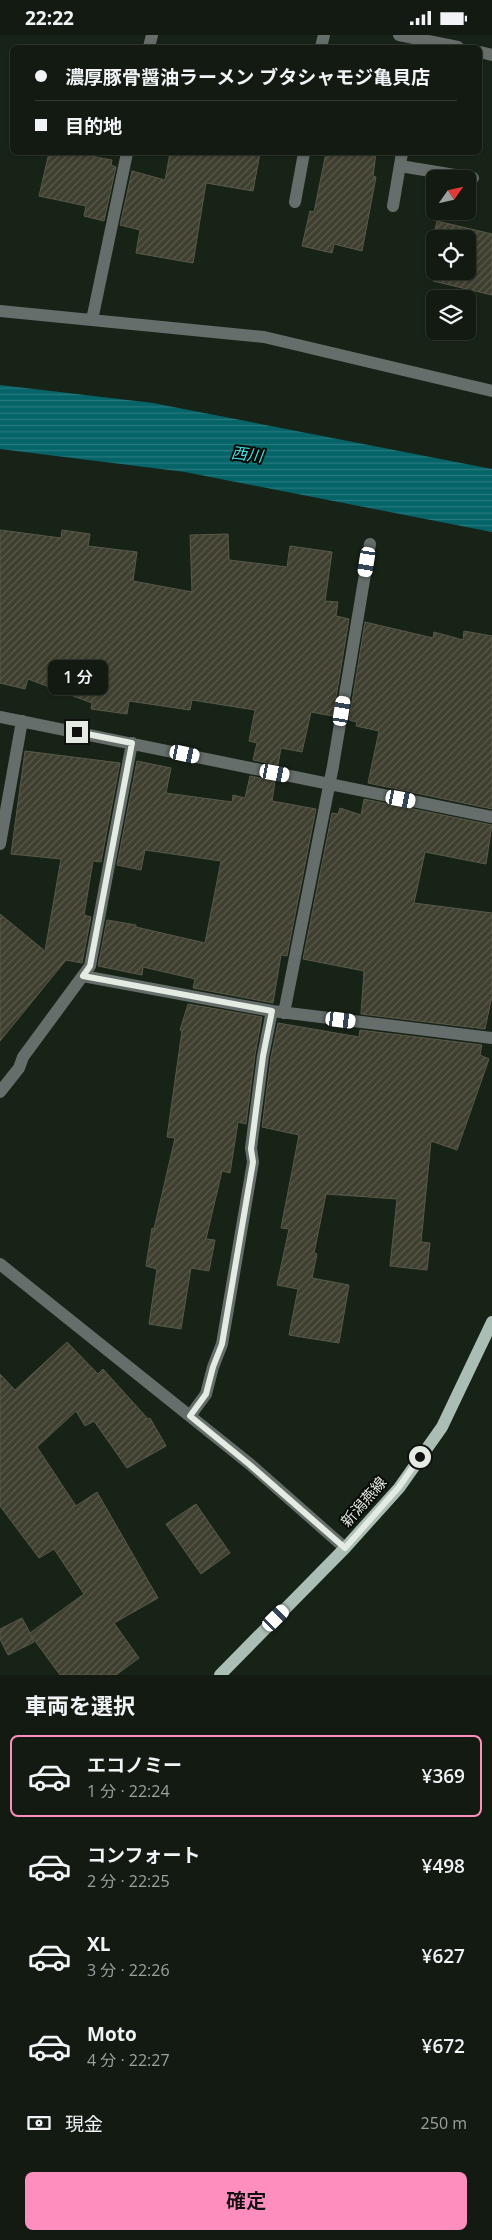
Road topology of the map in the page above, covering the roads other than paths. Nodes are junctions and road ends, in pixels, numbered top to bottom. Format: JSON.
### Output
{"nodes":[{"id":1,"x":412,"y":39,"type":"edge"},
{"id":2,"x":446,"y":45,"type":"edge"},
{"id":3,"x":127,"y":155,"type":"edge"},
{"id":4,"x":304,"y":155,"type":"edge"},
{"id":5,"x":402,"y":155,"type":"edge"},
{"id":6,"x":400,"y":166,"type":"junction"},
{"id":7,"x":426,"y":170,"type":"edge"},
{"id":8,"x":295,"y":202,"type":"dead end"},
{"id":9,"x":393,"y":206,"type":"dead end"},
{"id":10,"x":0,"y":311,"type":"edge"},
{"id":11,"x":92,"y":320,"type":"junction"},
{"id":12,"x":492,"y":391,"type":"edge"},
{"id":13,"x":370,"y":544,"type":"dead end"},
{"id":14,"x":0,"y":717,"type":"edge"},
{"id":15,"x":22,"y":721,"type":"junction"},
{"id":16,"x":132,"y":743,"type":"junction"},
{"id":17,"x":329,"y":784,"type":"junction"},
{"id":18,"x":492,"y":817,"type":"edge"},
{"id":19,"x":0,"y":844,"type":"edge"},
{"id":20,"x":83,"y":976,"type":"junction"},
{"id":21,"x":278,"y":1012,"type":"junction"},
{"id":22,"x":492,"y":1038,"type":"edge"},
{"id":23,"x":0,"y":1092,"type":"edge"},
{"id":24,"x":0,"y":1264,"type":"edge"},
{"id":25,"x":492,"y":1322,"type":"edge"},
{"id":26,"x":490,"y":1336,"type":"edge"},
{"id":27,"x":190,"y":1416,"type":"junction"},
{"id":28,"x":345,"y":1548,"type":"junction"},
{"id":29,"x":220,"y":1675,"type":"edge"}],
"edges":[{"from":1,"to":2,"type":"street"},
{"from":3,"to":11,"type":"street"},
{"from":4,"to":8,"type":"street"},
{"from":5,"to":6,"type":"street"},
{"from":6,"to":7,"type":"street"},
{"from":6,"to":9,"type":"street"},
{"from":10,"to":11,"type":"street"},
{"from":11,"to":12,"type":"street"},
{"from":13,"to":17,"type":"street"},
{"from":14,"to":15,"type":"street"},
{"from":15,"to":16,"type":"street"},
{"from":15,"to":19,"type":"street"},
{"from":16,"to":17,"type":"street"},
{"from":16,"to":20,"type":"street"},
{"from":17,"to":18,"type":"street"},
{"from":17,"to":21,"type":"street"},
{"from":20,"to":21,"type":"street"},
{"from":20,"to":23,"type":"street"},
{"from":21,"to":22,"type":"street"},
{"from":21,"to":27,"type":"street"},
{"from":24,"to":27,"type":"street"},
{"from":25,"to":26,"type":"main road","name":"新潟燕線"},
{"from":26,"to":28,"type":"main road","name":"新潟燕線"},
{"from":27,"to":28,"type":"street"},
{"from":28,"to":29,"type":"main road","name":"新潟燕線"}]}
